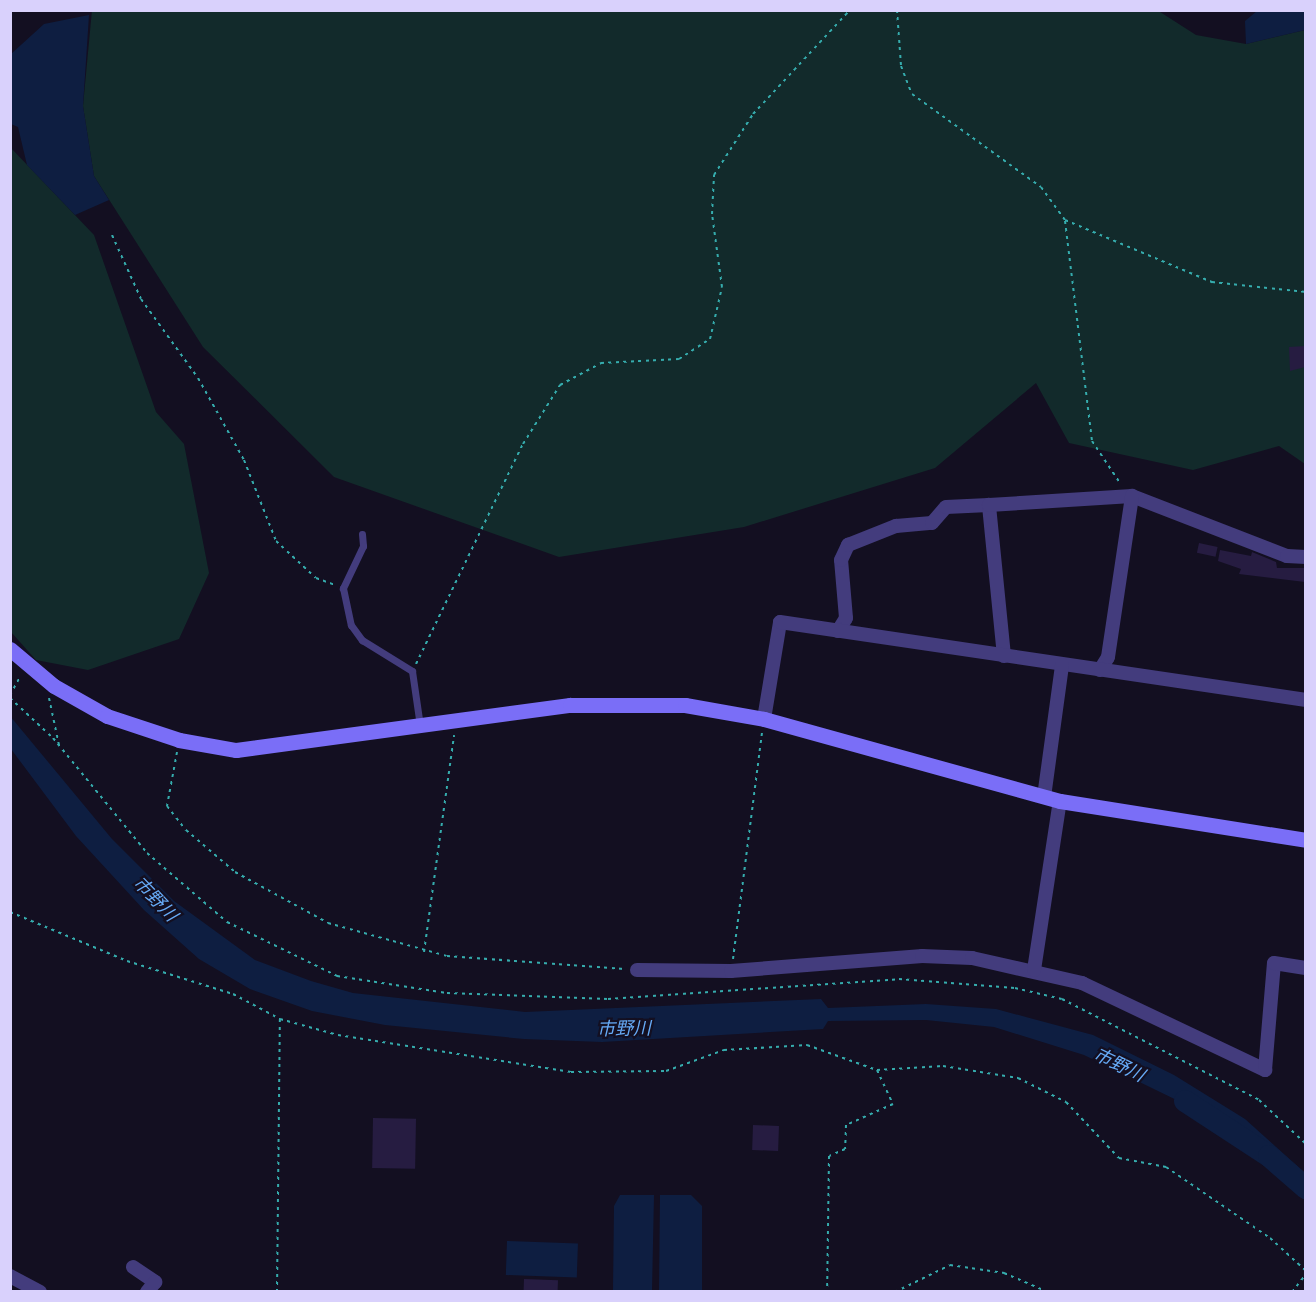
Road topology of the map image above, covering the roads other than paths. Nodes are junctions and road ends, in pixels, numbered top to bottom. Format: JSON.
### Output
{"nodes":[{"id":1,"x":1132,"y":496,"type":"junction"},
{"id":2,"x":989,"y":505,"type":"junction"},
{"id":3,"x":362,"y":534,"type":"dead end"},
{"id":4,"x":1305,"y":557,"type":"edge"},
{"id":5,"x":838,"y":631,"type":"junction"},
{"id":6,"x":10,"y":649,"type":"edge"},
{"id":7,"x":1004,"y":656,"type":"junction"},
{"id":8,"x":1062,"y":665,"type":"junction"},
{"id":9,"x":1100,"y":670,"type":"junction"},
{"id":10,"x":1305,"y":700,"type":"edge"},
{"id":11,"x":764,"y":718,"type":"junction"},
{"id":12,"x":420,"y":726,"type":"junction"},
{"id":13,"x":1044,"y":797,"type":"junction"},
{"id":14,"x":1060,"y":801,"type":"junction"},
{"id":15,"x":1305,"y":840,"type":"edge"},
{"id":16,"x":1305,"y":968,"type":"edge"},
{"id":17,"x":637,"y":970,"type":"road end"},
{"id":18,"x":1034,"y":970,"type":"junction"},
{"id":19,"x":133,"y":1267,"type":"dead end"},
{"id":20,"x":10,"y":1276,"type":"edge"},
{"id":21,"x":40,"y":1292,"type":"edge"},
{"id":22,"x":147,"y":1292,"type":"edge"}],
"edges":[{"from":1,"to":2,"type":"street"},
{"from":1,"to":4,"type":"street"},
{"from":1,"to":9,"type":"street"},
{"from":2,"to":5,"type":"street"},
{"from":2,"to":7,"type":"street"},
{"from":3,"to":12,"type":"lane"},
{"from":5,"to":7,"type":"street"},
{"from":5,"to":11,"type":"street"},
{"from":6,"to":12,"type":"street"},
{"from":7,"to":8,"type":"street"},
{"from":8,"to":9,"type":"street"},
{"from":8,"to":13,"type":"street"},
{"from":9,"to":10,"type":"street"},
{"from":11,"to":12,"type":"street"},
{"from":11,"to":13,"type":"street"},
{"from":13,"to":14,"type":"street"},
{"from":14,"to":15,"type":"street"},
{"from":14,"to":18,"type":"street"},
{"from":16,"to":18,"type":"street"},
{"from":17,"to":18,"type":"street"},
{"from":19,"to":22,"type":"street"},
{"from":20,"to":21,"type":"street"}]}
